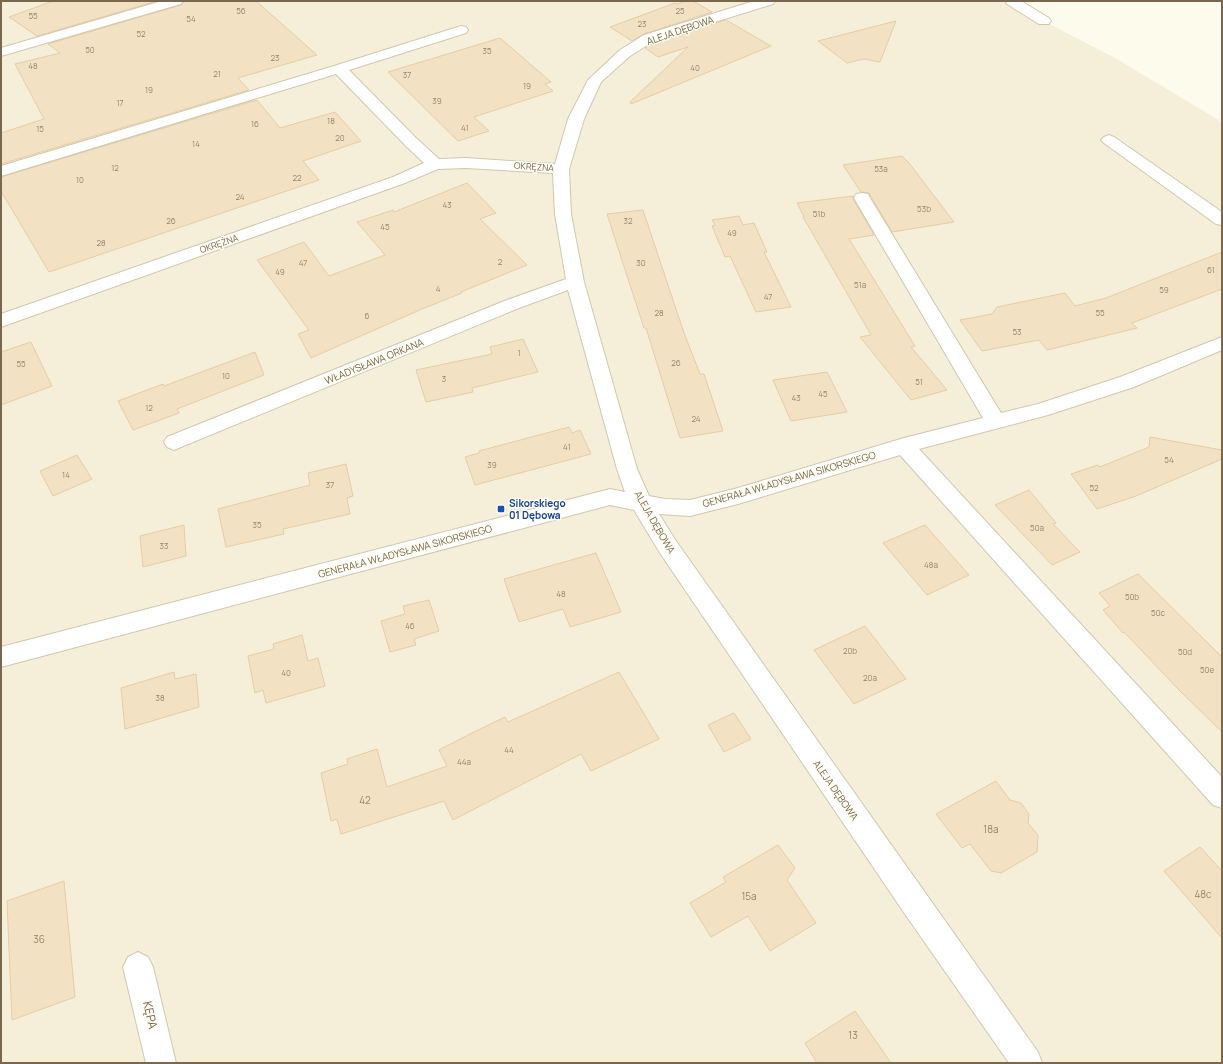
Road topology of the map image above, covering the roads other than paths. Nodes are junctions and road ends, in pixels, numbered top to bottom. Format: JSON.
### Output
{"nodes":[{"id":1,"x":176,"y":1,"type":"edge"},
{"id":2,"x":768,"y":1,"type":"edge"},
{"id":3,"x":1012,"y":1,"type":"edge"},
{"id":4,"x":1044,"y":21,"type":"dead end"},
{"id":5,"x":461,"y":30,"type":"dead end"},
{"id":6,"x":1,"y":52,"type":"edge"},
{"id":7,"x":339,"y":69,"type":"junction"},
{"id":8,"x":1109,"y":140,"type":"dead end"},
{"id":9,"x":435,"y":164,"type":"junction"},
{"id":10,"x":561,"y":169,"type":"junction"},
{"id":11,"x":1,"y":172,"type":"edge"},
{"id":12,"x":862,"y":198,"type":"dead end"},
{"id":13,"x":1222,"y":220,"type":"edge"},
{"id":14,"x":575,"y":282,"type":"junction"},
{"id":15,"x":1,"y":321,"type":"edge"},
{"id":16,"x":1222,"y":343,"type":"edge"},
{"id":17,"x":995,"y":421,"type":"junction"},
{"id":18,"x":174,"y":442,"type":"dead end"},
{"id":19,"x":904,"y":446,"type":"junction"},
{"id":20,"x":640,"y":501,"type":"junction"},
{"id":21,"x":1,"y":657,"type":"edge"},
{"id":22,"x":1222,"y":796,"type":"edge"},
{"id":23,"x":138,"y":967,"type":"dead end"},
{"id":24,"x":161,"y":1063,"type":"edge"},
{"id":25,"x":1027,"y":1063,"type":"edge"}],
"edges":[{"from":1,"to":6,"type":"street"},
{"from":2,"to":10,"type":"street","name":"ALEJA DĘBOWA"},
{"from":3,"to":4,"type":"street"},
{"from":5,"to":7,"type":"street"},
{"from":7,"to":9,"type":"street"},
{"from":7,"to":11,"type":"street"},
{"from":8,"to":13,"type":"street"},
{"from":9,"to":10,"type":"street","name":"OKRĘŻNA"},
{"from":9,"to":15,"type":"street","name":"OKRĘŻNA"},
{"from":10,"to":14,"type":"street","name":"ALEJA DĘBOWA"},
{"from":12,"to":17,"type":"street"},
{"from":14,"to":18,"type":"street","name":"WŁADYSŁAWA ORKANA"},
{"from":14,"to":20,"type":"street","name":"ALEJA DĘBOWA"},
{"from":16,"to":17,"type":"street","name":"GENERAŁA WŁADYSŁAWA SIKORSKIEGO"},
{"from":17,"to":19,"type":"street","name":"GENERAŁA WŁADYSŁAWA SIKORSKIEGO"},
{"from":19,"to":20,"type":"street","name":"GENERAŁA WŁADYSŁAWA SIKORSKIEGO"},
{"from":19,"to":22,"type":"street"},
{"from":20,"to":21,"type":"street","name":"GENERAŁA WŁADYSŁAWA SIKORSKIEGO"},
{"from":20,"to":25,"type":"street","name":"ALEJA DĘBOWA"},
{"from":23,"to":24,"type":"street","name":"KĘPA"}]}
